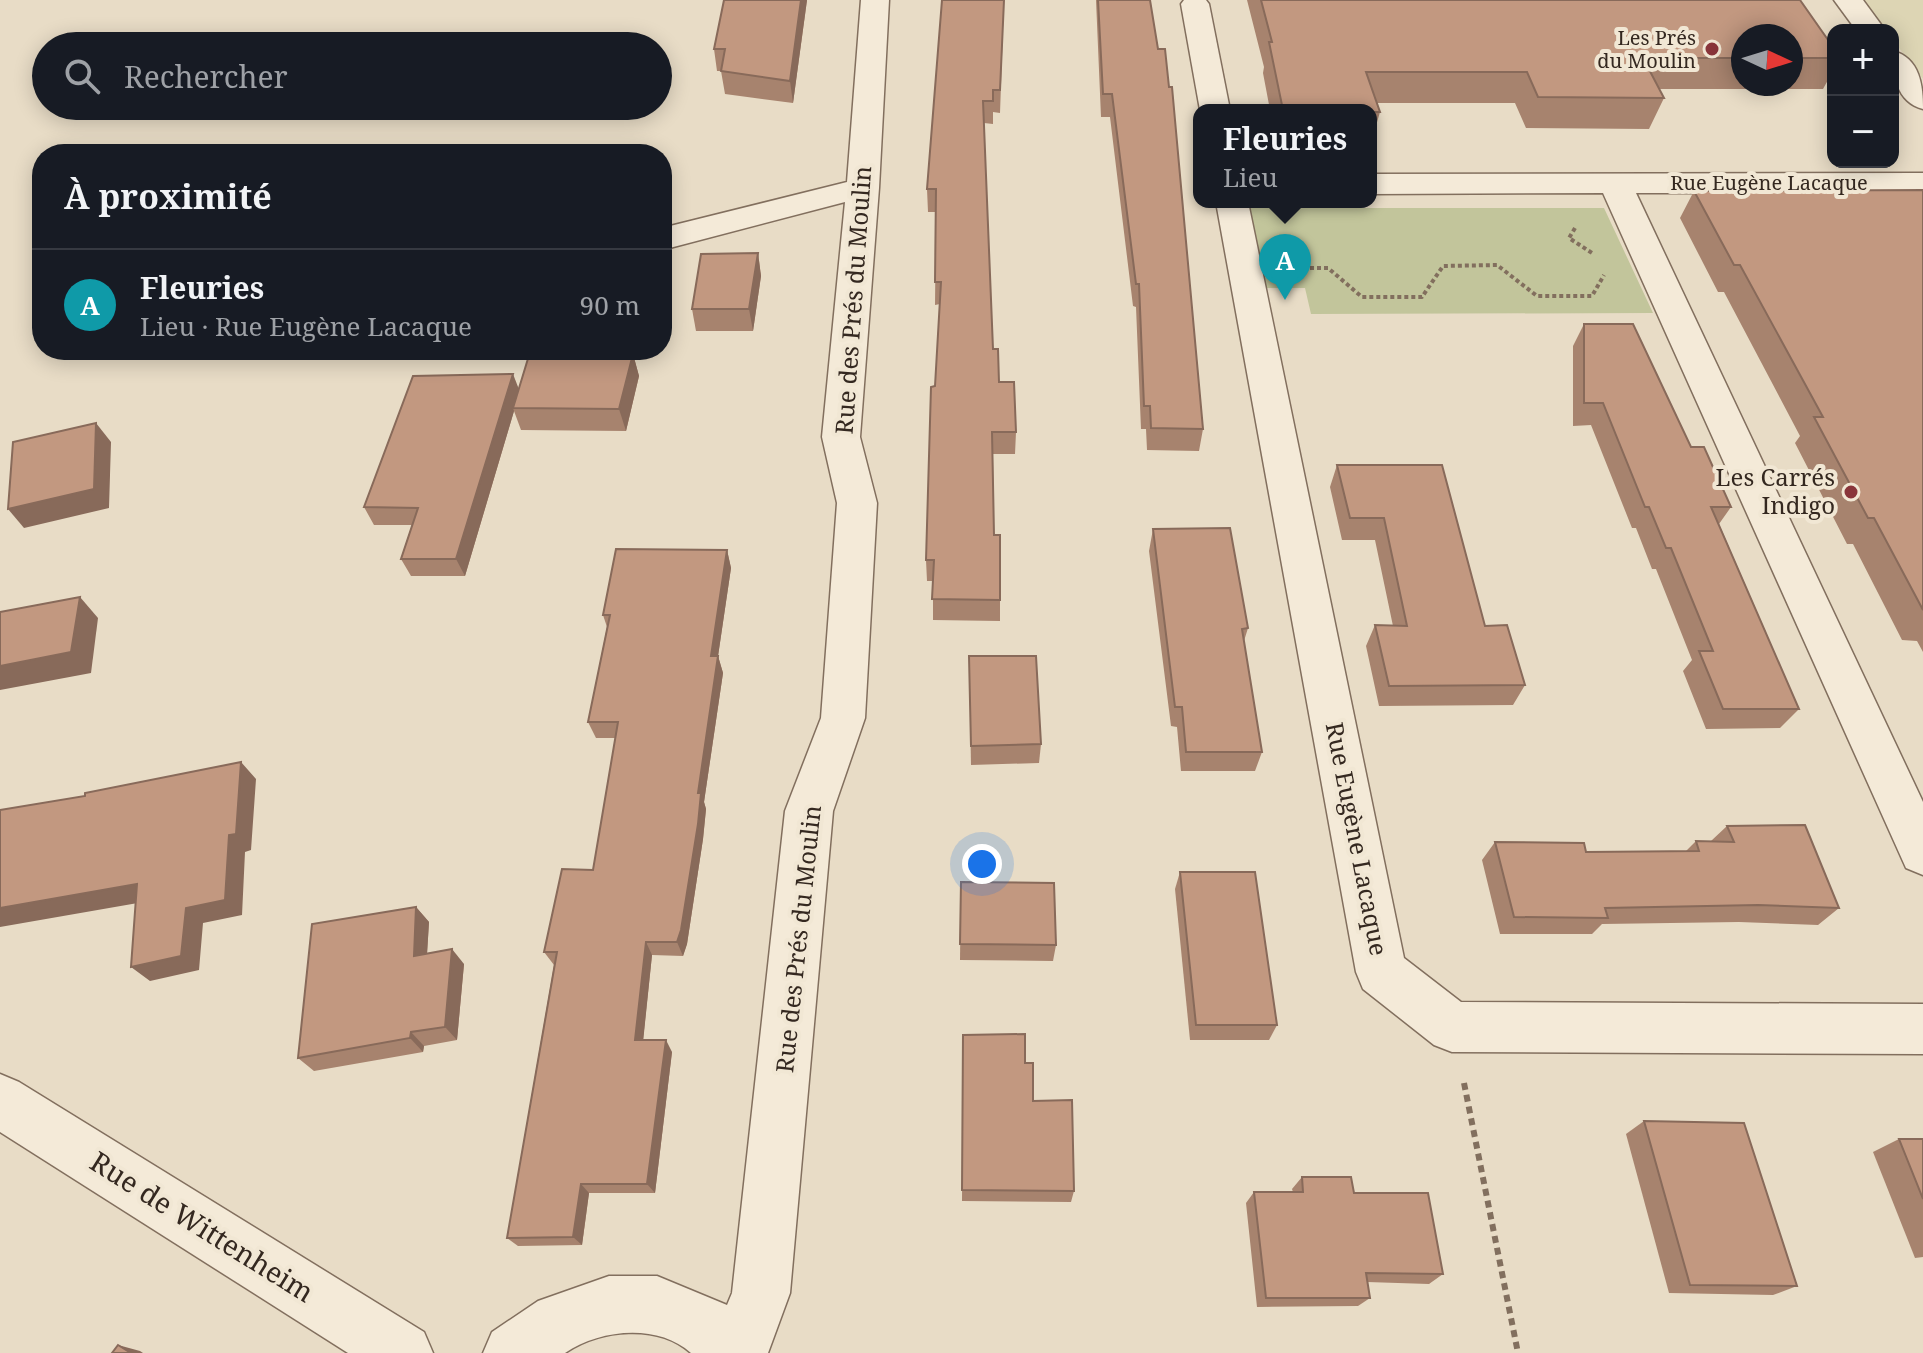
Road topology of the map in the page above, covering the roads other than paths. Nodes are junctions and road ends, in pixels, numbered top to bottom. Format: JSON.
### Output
{"nodes":[{"id":1,"x":875,"y":0,"type":"edge"},
{"id":2,"x":1848,"y":0,"type":"edge"},
{"id":3,"x":1195,"y":4,"type":"dead end"},
{"id":4,"x":1866,"y":24,"type":"edge"},
{"id":5,"x":1899,"y":68,"type":"edge"},
{"id":6,"x":1923,"y":100,"type":"edge"},
{"id":7,"x":1214,"y":104,"type":"edge"},
{"id":8,"x":1615,"y":183,"type":"junction"},
{"id":9,"x":1923,"y":183,"type":"edge"},
{"id":10,"x":1377,"y":184,"type":"edge"},
{"id":11,"x":863,"y":188,"type":"junction"},
{"id":12,"x":1233,"y":208,"type":"edge"},
{"id":13,"x":672,"y":236,"type":"edge"},
{"id":14,"x":1923,"y":853,"type":"edge"},
{"id":15,"x":1923,"y":1029,"type":"edge"},
{"id":16,"x":0,"y":1101,"type":"edge"},
{"id":17,"x":403,"y":1353,"type":"edge"},
{"id":18,"x":513,"y":1353,"type":"edge"},
{"id":19,"x":737,"y":1353,"type":"edge"}],
"edges":[{"from":1,"to":11,"type":"street","name":"Rue des Prés du Moulin"},
{"from":2,"to":4,"type":"street"},
{"from":3,"to":7,"type":"street"},
{"from":5,"to":6,"type":"street"},
{"from":8,"to":9,"type":"street","name":"Rue Eugène Lacaque"},
{"from":8,"to":10,"type":"street","name":"Rue Eugène Lacaque"},
{"from":8,"to":14,"type":"street"},
{"from":11,"to":13,"type":"street"},
{"from":11,"to":19,"type":"street","name":"Rue des Prés du Moulin"},
{"from":12,"to":15,"type":"street","name":"Rue Eugène Lacaque"},
{"from":16,"to":17,"type":"street","name":"Rue de Wittenheim"},
{"from":18,"to":19,"type":"street"}]}
